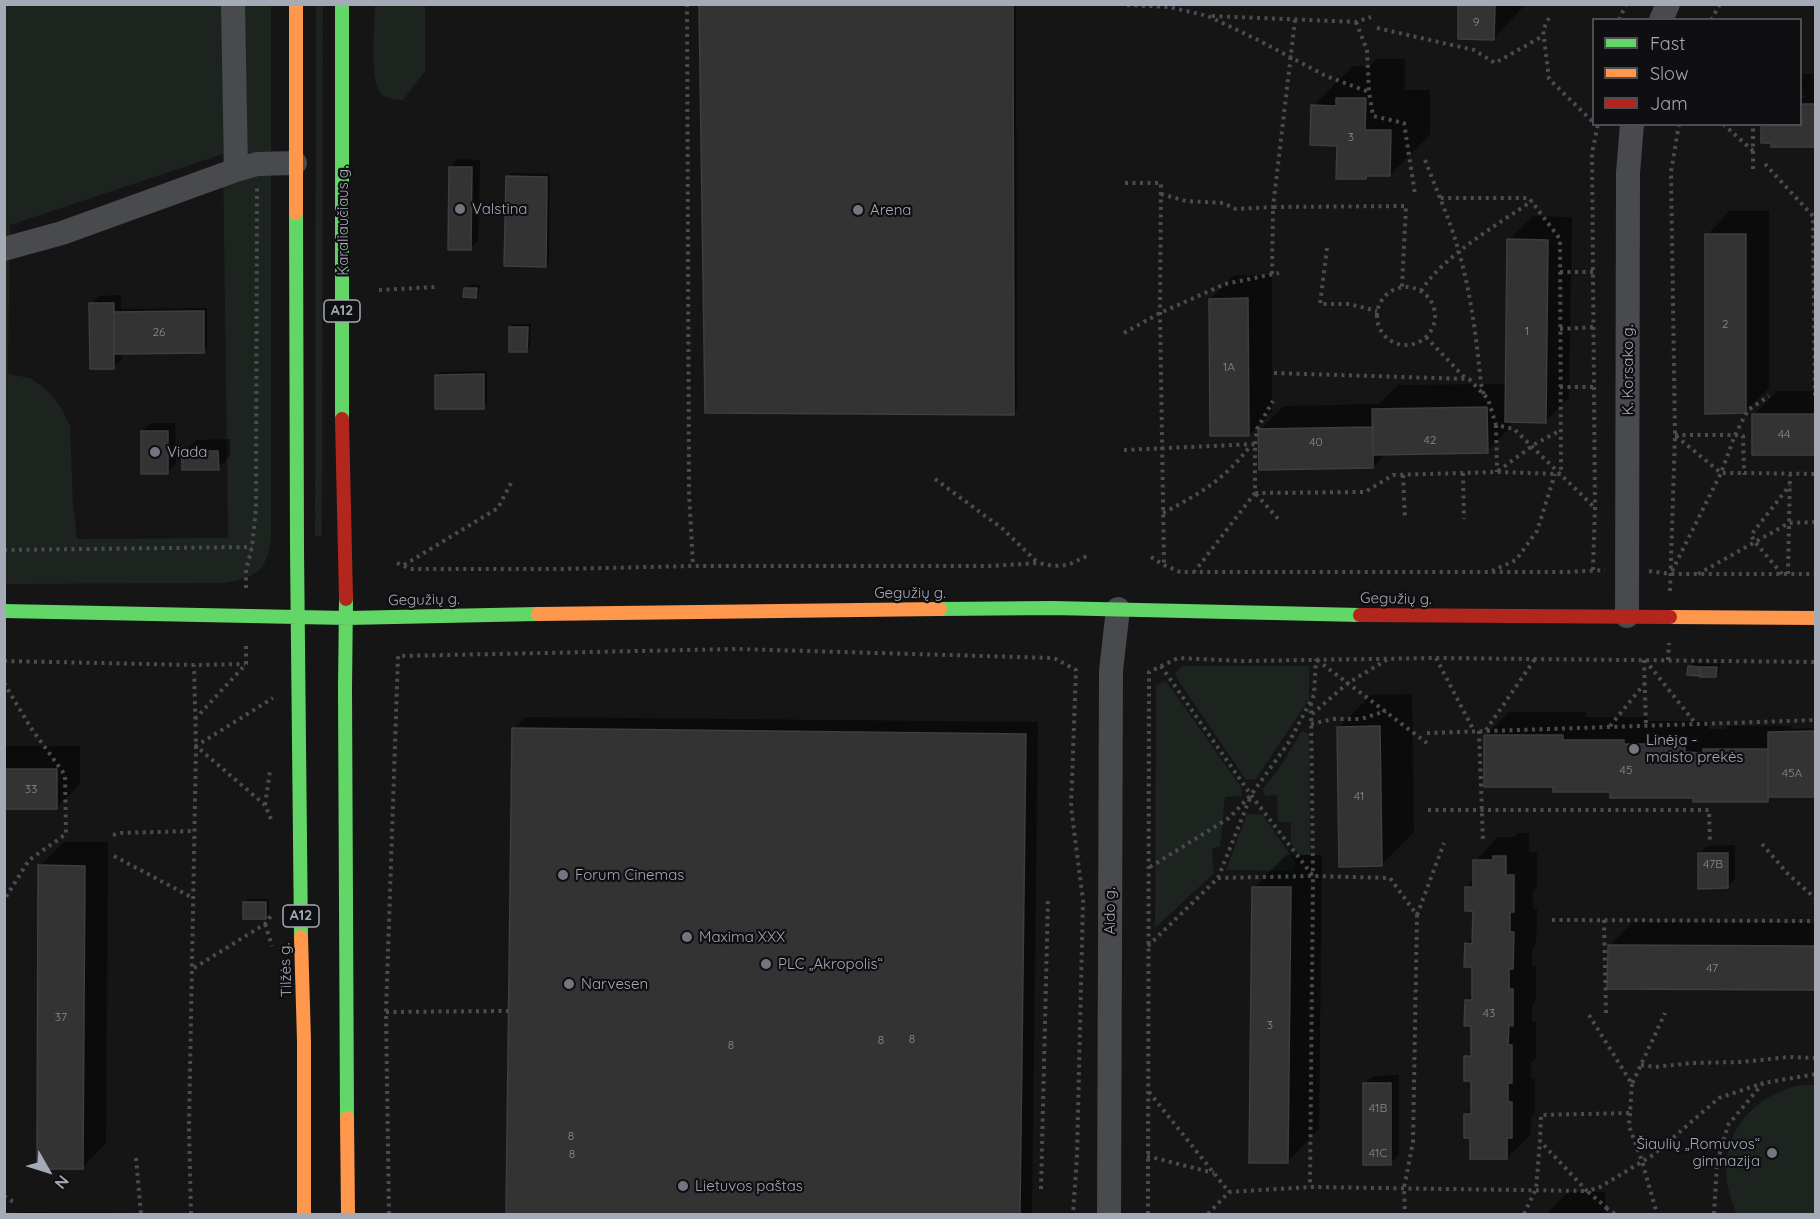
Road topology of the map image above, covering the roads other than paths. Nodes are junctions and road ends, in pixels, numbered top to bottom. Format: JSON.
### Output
{"nodes":[{"id":1,"x":233,"y":4,"type":"edge"},
{"id":2,"x":296,"y":4,"type":"edge"},
{"id":3,"x":342,"y":4,"type":"edge"},
{"id":4,"x":1668,"y":4,"type":"edge"},
{"id":5,"x":1662,"y":18,"type":"edge"},
{"id":6,"x":1632,"y":126,"type":"edge"},
{"id":7,"x":295,"y":163,"type":"junction"},
{"id":8,"x":247,"y":167,"type":"junction"},
{"id":9,"x":4,"y":249,"type":"edge"},
{"id":10,"x":1118,"y":609,"type":"junction"},
{"id":11,"x":4,"y":611,"type":"edge"},
{"id":12,"x":1627,"y":616,"type":"junction"},
{"id":13,"x":298,"y":617,"type":"junction"},
{"id":14,"x":347,"y":618,"type":"junction"},
{"id":15,"x":1815,"y":618,"type":"edge"},
{"id":16,"x":304,"y":1215,"type":"edge"},
{"id":17,"x":348,"y":1215,"type":"edge"},
{"id":18,"x":1109,"y":1215,"type":"edge"}],
"edges":[{"from":1,"to":8,"type":"street"},
{"from":2,"to":7,"type":"main road","number":"A12"},
{"from":3,"to":14,"type":"main road","name":"Karaliaučiaus g.","number":"A12"},
{"from":4,"to":5,"type":"street"},
{"from":6,"to":12,"type":"street","name":"K. Korsako g."},
{"from":7,"to":8,"type":"street"},
{"from":7,"to":13,"type":"main road","number":"A12"},
{"from":8,"to":9,"type":"street"},
{"from":10,"to":12,"type":"main road","name":"Gegužių g."},
{"from":10,"to":14,"type":"main road","name":"Gegužių g."},
{"from":10,"to":18,"type":"street","name":"Aido g."},
{"from":11,"to":13,"type":"main road","name":"Gegužių g."},
{"from":12,"to":15,"type":"main road","name":"Gegužių g."},
{"from":13,"to":14,"type":"main road","name":"Gegužių g."},
{"from":13,"to":16,"type":"main road","name":"Tilžės g.","number":"A12"},
{"from":14,"to":17,"type":"main road","number":"A12"}]}
